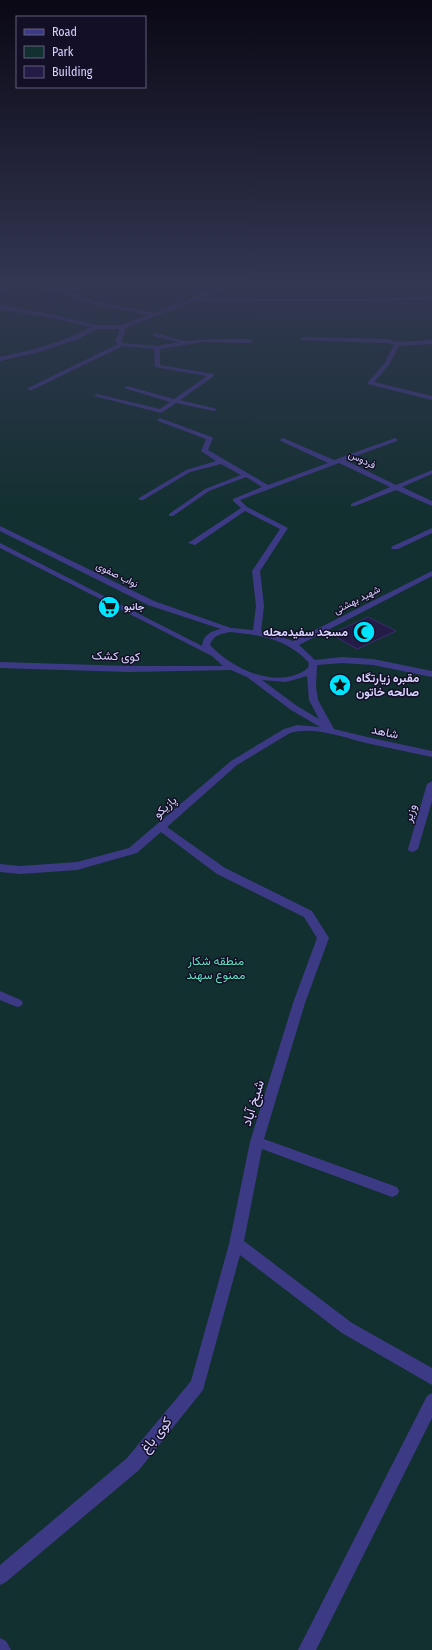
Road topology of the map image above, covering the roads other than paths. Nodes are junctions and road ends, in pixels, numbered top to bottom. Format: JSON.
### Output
{"nodes":[{"id":1,"x":85,"y":362,"type":"edge"},
{"id":2,"x":157,"y":362,"type":"edge"},
{"id":3,"x":388,"y":362,"type":"edge"},
{"id":4,"x":127,"y":388,"type":"dead end"},
{"id":5,"x":30,"y":389,"type":"dead end"},
{"id":6,"x":97,"y":396,"type":"dead end"},
{"id":7,"x":432,"y":398,"type":"edge"},
{"id":8,"x":175,"y":401,"type":"junction"},
{"id":9,"x":214,"y":409,"type":"dead end"},
{"id":10,"x":160,"y":420,"type":"dead end"},
{"id":11,"x":282,"y":440,"type":"dead end"},
{"id":12,"x":395,"y":440,"type":"dead end"},
{"id":13,"x":223,"y":461,"type":"junction"},
{"id":14,"x":336,"y":461,"type":"junction"},
{"id":15,"x":432,"y":472,"type":"edge"},
{"id":16,"x":246,"y":475,"type":"junction"},
{"id":17,"x":267,"y":487,"type":"junction"},
{"id":18,"x":394,"y":487,"type":"junction"},
{"id":19,"x":141,"y":499,"type":"dead end"},
{"id":20,"x":432,"y":504,"type":"edge"},
{"id":21,"x":353,"y":505,"type":"dead end"},
{"id":22,"x":245,"y":508,"type":"junction"},
{"id":23,"x":171,"y":515,"type":"dead end"},
{"id":24,"x":0,"y":528,"type":"edge"},
{"id":25,"x":432,"y":530,"type":"edge"},
{"id":26,"x":192,"y":543,"type":"dead end"},
{"id":27,"x":0,"y":545,"type":"edge"},
{"id":28,"x":395,"y":547,"type":"dead end"},
{"id":29,"x":432,"y":573,"type":"edge"},
{"id":30,"x":230,"y":630,"type":"junction"},
{"id":31,"x":257,"y":633,"type":"junction"},
{"id":32,"x":292,"y":645,"type":"junction"},
{"id":33,"x":213,"y":654,"type":"junction"},
{"id":34,"x":0,"y":665,"type":"edge"},
{"id":35,"x":312,"y":666,"type":"junction"},
{"id":36,"x":232,"y":668,"type":"junction"},
{"id":37,"x":248,"y":673,"type":"junction"},
{"id":38,"x":432,"y":674,"type":"edge"},
{"id":39,"x":333,"y":731,"type":"junction"},
{"id":40,"x":432,"y":754,"type":"edge"},
{"id":41,"x":432,"y":784,"type":"edge"},
{"id":42,"x":162,"y":828,"type":"junction"},
{"id":43,"x":413,"y":848,"type":"dead end"},
{"id":44,"x":0,"y":868,"type":"edge"},
{"id":45,"x":0,"y":995,"type":"edge"},
{"id":46,"x":17,"y":1003,"type":"dead end"},
{"id":47,"x":257,"y":1142,"type":"junction"},
{"id":48,"x":392,"y":1191,"type":"dead end"},
{"id":49,"x":236,"y":1244,"type":"junction"},
{"id":50,"x":432,"y":1378,"type":"edge"},
{"id":51,"x":432,"y":1401,"type":"edge"},
{"id":52,"x":0,"y":1576,"type":"edge"},
{"id":53,"x":0,"y":1647,"type":"edge"},
{"id":54,"x":2,"y":1650,"type":"edge"},
{"id":55,"x":307,"y":1650,"type":"edge"}],
"edges":[{"from":1,"to":5,"type":"street"},
{"from":2,"to":8,"type":"street"},
{"from":3,"to":7,"type":"street"},
{"from":4,"to":8,"type":"street"},
{"from":6,"to":8,"type":"street"},
{"from":8,"to":9,"type":"street"},
{"from":10,"to":13,"type":"street"},
{"from":11,"to":14,"type":"street","name":"فردوس"},
{"from":12,"to":14,"type":"street"},
{"from":13,"to":16,"type":"street"},
{"from":13,"to":19,"type":"street"},
{"from":14,"to":17,"type":"street"},
{"from":14,"to":18,"type":"street","name":"فردوس"},
{"from":15,"to":18,"type":"street"},
{"from":16,"to":17,"type":"street"},
{"from":16,"to":23,"type":"street"},
{"from":17,"to":22,"type":"street"},
{"from":18,"to":20,"type":"street","name":"فردوس"},
{"from":18,"to":21,"type":"street"},
{"from":22,"to":26,"type":"street"},
{"from":22,"to":31,"type":"street"},
{"from":24,"to":30,"type":"street","name":"نواب صفوی"},
{"from":25,"to":28,"type":"street"},
{"from":27,"to":33,"type":"street"},
{"from":29,"to":32,"type":"street","name":"شهید بهشتی"},
{"from":30,"to":31,"type":"street"},
{"from":30,"to":33,"type":"street"},
{"from":31,"to":32,"type":"street"},
{"from":32,"to":35,"type":"street"},
{"from":33,"to":36,"type":"street"},
{"from":34,"to":36,"type":"street","name":"کوی کشک"},
{"from":35,"to":37,"type":"street"},
{"from":35,"to":38,"type":"street"},
{"from":35,"to":39,"type":"street"},
{"from":36,"to":37,"type":"street"},
{"from":37,"to":39,"type":"street"},
{"from":39,"to":40,"type":"street","name":"شاهد"},
{"from":39,"to":42,"type":"street","name":"پازیکو"},
{"from":41,"to":43,"type":"street","name":"وزیر"},
{"from":42,"to":44,"type":"street","name":"پازیکو"},
{"from":42,"to":47,"type":"street","name":"شیخ آباد"},
{"from":45,"to":46,"type":"street"},
{"from":47,"to":48,"type":"street"},
{"from":47,"to":49,"type":"street","name":"شیخ آباد"},
{"from":49,"to":50,"type":"street"},
{"from":49,"to":52,"type":"street","name":"کوی باغ"},
{"from":51,"to":55,"type":"street"},
{"from":53,"to":54,"type":"street"}]}
